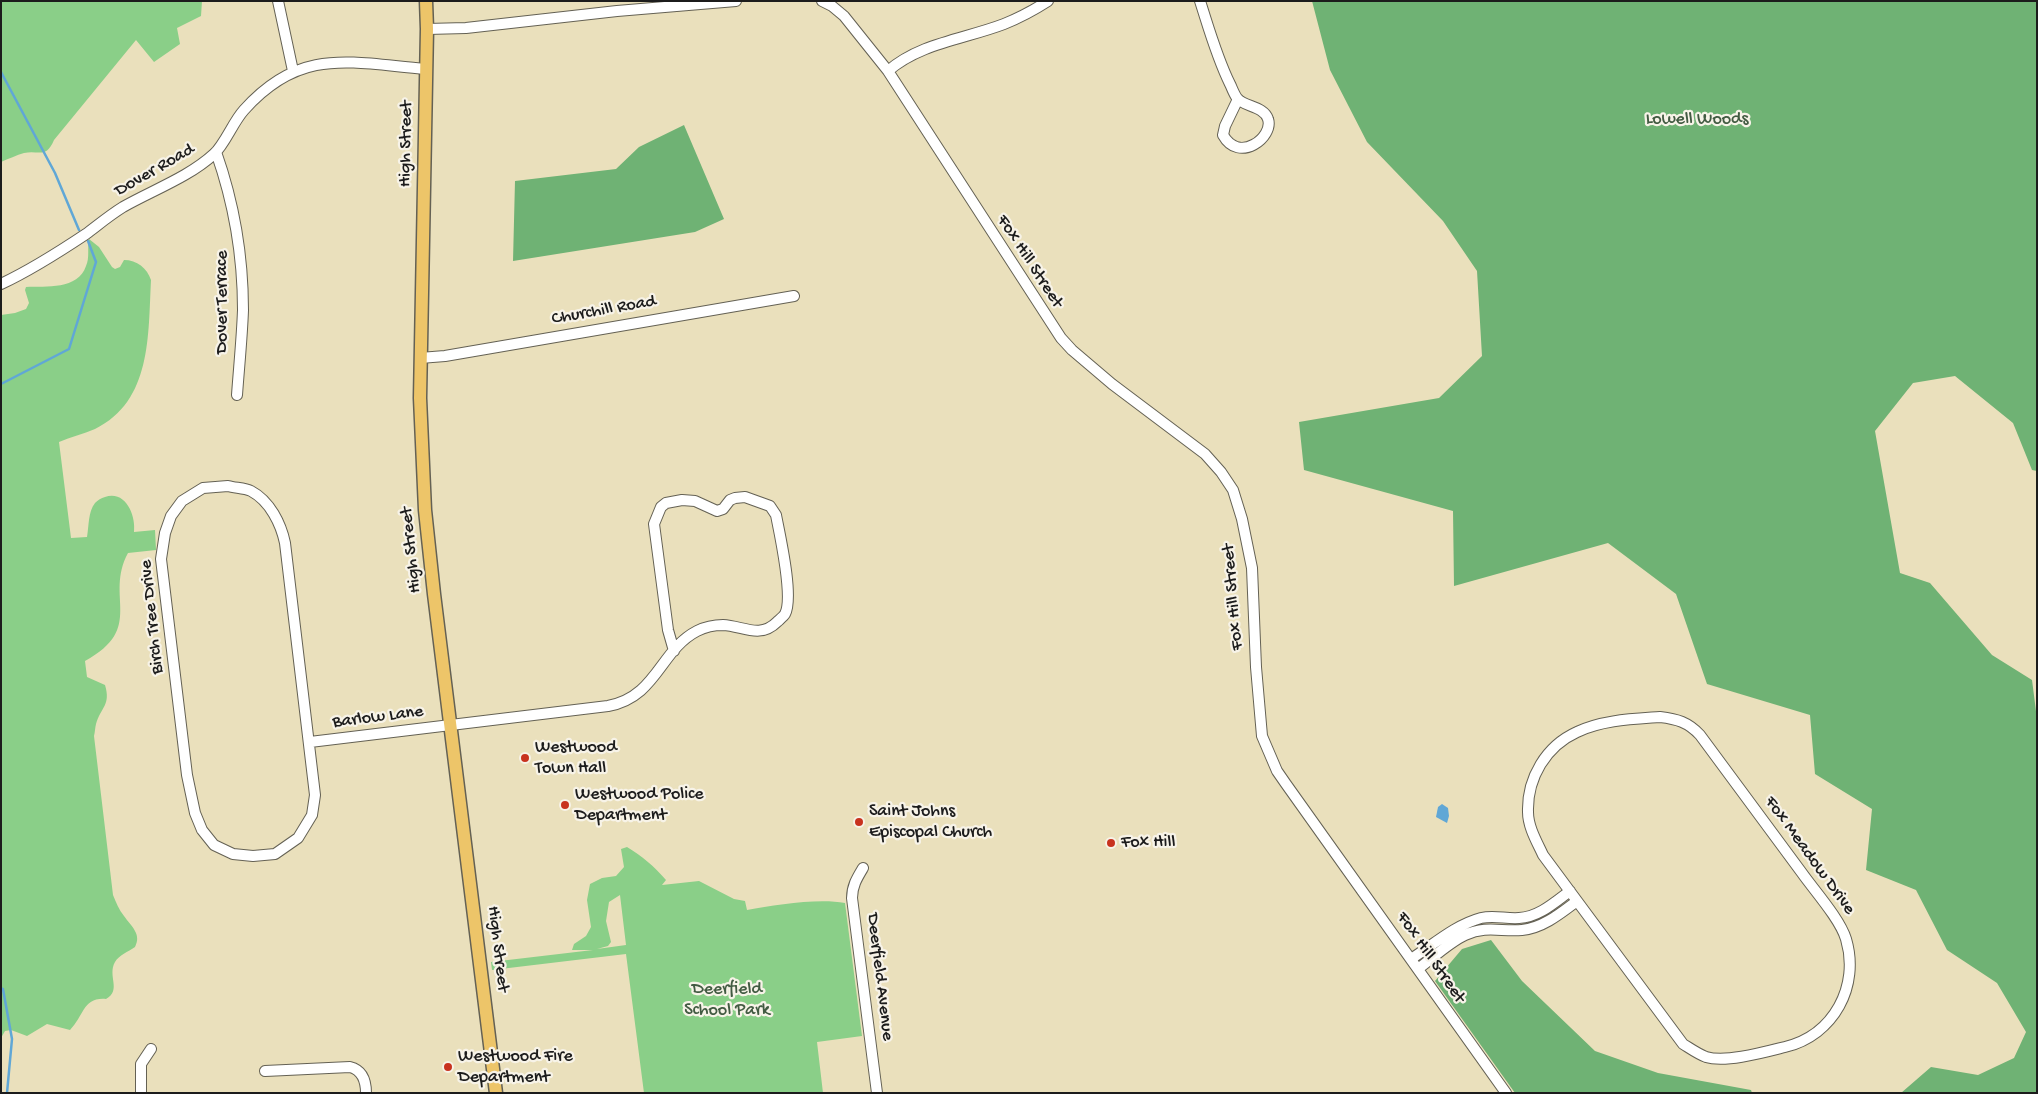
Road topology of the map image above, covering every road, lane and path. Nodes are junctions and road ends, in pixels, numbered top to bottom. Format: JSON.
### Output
{"nodes":[{"id":1,"x":278,"y":1,"type":"edge"},
{"id":2,"x":426,"y":1,"type":"edge"},
{"id":3,"x":736,"y":1,"type":"edge"},
{"id":4,"x":822,"y":1,"type":"edge"},
{"id":5,"x":1048,"y":1,"type":"edge"},
{"id":6,"x":1200,"y":1,"type":"edge"},
{"id":7,"x":428,"y":29,"type":"junction"},
{"id":8,"x":426,"y":69,"type":"junction"},
{"id":9,"x":293,"y":71,"type":"junction"},
{"id":10,"x":888,"y":71,"type":"junction"},
{"id":11,"x":1238,"y":99,"type":"junction"},
{"id":12,"x":216,"y":152,"type":"junction"},
{"id":13,"x":1,"y":284,"type":"edge"},
{"id":14,"x":794,"y":296,"type":"dead end"},
{"id":15,"x":420,"y":358,"type":"junction"},
{"id":16,"x":237,"y":395,"type":"dead end"},
{"id":17,"x":674,"y":651,"type":"junction"},
{"id":18,"x":451,"y":725,"type":"junction"},
{"id":19,"x":310,"y":742,"type":"junction"},
{"id":20,"x":864,"y":868,"type":"dead end"},
{"id":21,"x":1570,"y":891,"type":"junction"},
{"id":22,"x":1577,"y":902,"type":"junction"},
{"id":23,"x":1411,"y":959,"type":"junction"},
{"id":24,"x":1418,"y":969,"type":"junction"},
{"id":25,"x":150,"y":1049,"type":"dead end"},
{"id":26,"x":265,"y":1071,"type":"dead end"},
{"id":27,"x":141,"y":1093,"type":"edge"},
{"id":28,"x":366,"y":1093,"type":"edge"},
{"id":29,"x":496,"y":1093,"type":"edge"},
{"id":30,"x":877,"y":1093,"type":"edge"},
{"id":31,"x":1506,"y":1093,"type":"edge"}],
"edges":[{"from":1,"to":9,"type":"street"},
{"from":2,"to":7,"type":"main road","name":"High Street"},
{"from":3,"to":7,"type":"street"},
{"from":4,"to":10,"type":"street","name":"Fox Hill Street"},
{"from":5,"to":10,"type":"street"},
{"from":6,"to":11,"type":"street"},
{"from":7,"to":8,"type":"main road","name":"High Street"},
{"from":8,"to":9,"type":"street","name":"Dover Road"},
{"from":8,"to":15,"type":"main road","name":"High Street"},
{"from":9,"to":12,"type":"street","name":"Dover Road"},
{"from":10,"to":23,"type":"street","name":"Fox Hill Street"},
{"from":11,"to":11,"type":"street"},
{"from":12,"to":13,"type":"street","name":"Dover Road"},
{"from":12,"to":16,"type":"street","name":"Dover Terrace"},
{"from":14,"to":15,"type":"street","name":"Churchill Road"},
{"from":15,"to":18,"type":"main road","name":"High Street"},
{"from":17,"to":17,"type":"street","name":"Barlow Lane"},
{"from":17,"to":18,"type":"street","name":"Barlow Lane"},
{"from":18,"to":19,"type":"street","name":"Barlow Lane"},
{"from":18,"to":29,"type":"main road","name":"High Street"},
{"from":19,"to":19,"type":"street","name":"Birch Tree Drive"},
{"from":20,"to":30,"type":"street","name":"Deerfield Avenue"},
{"from":21,"to":22,"type":"street","name":"Fox Meadow Drive"},
{"from":21,"to":22,"type":"street","name":"Fox Meadow Drive"},
{"from":21,"to":23,"type":"street"},
{"from":22,"to":24,"type":"street"},
{"from":23,"to":24,"type":"street","name":"Fox Hill Street"},
{"from":24,"to":31,"type":"street","name":"Fox Hill Street"},
{"from":25,"to":27,"type":"street"},
{"from":26,"to":28,"type":"street"}]}
